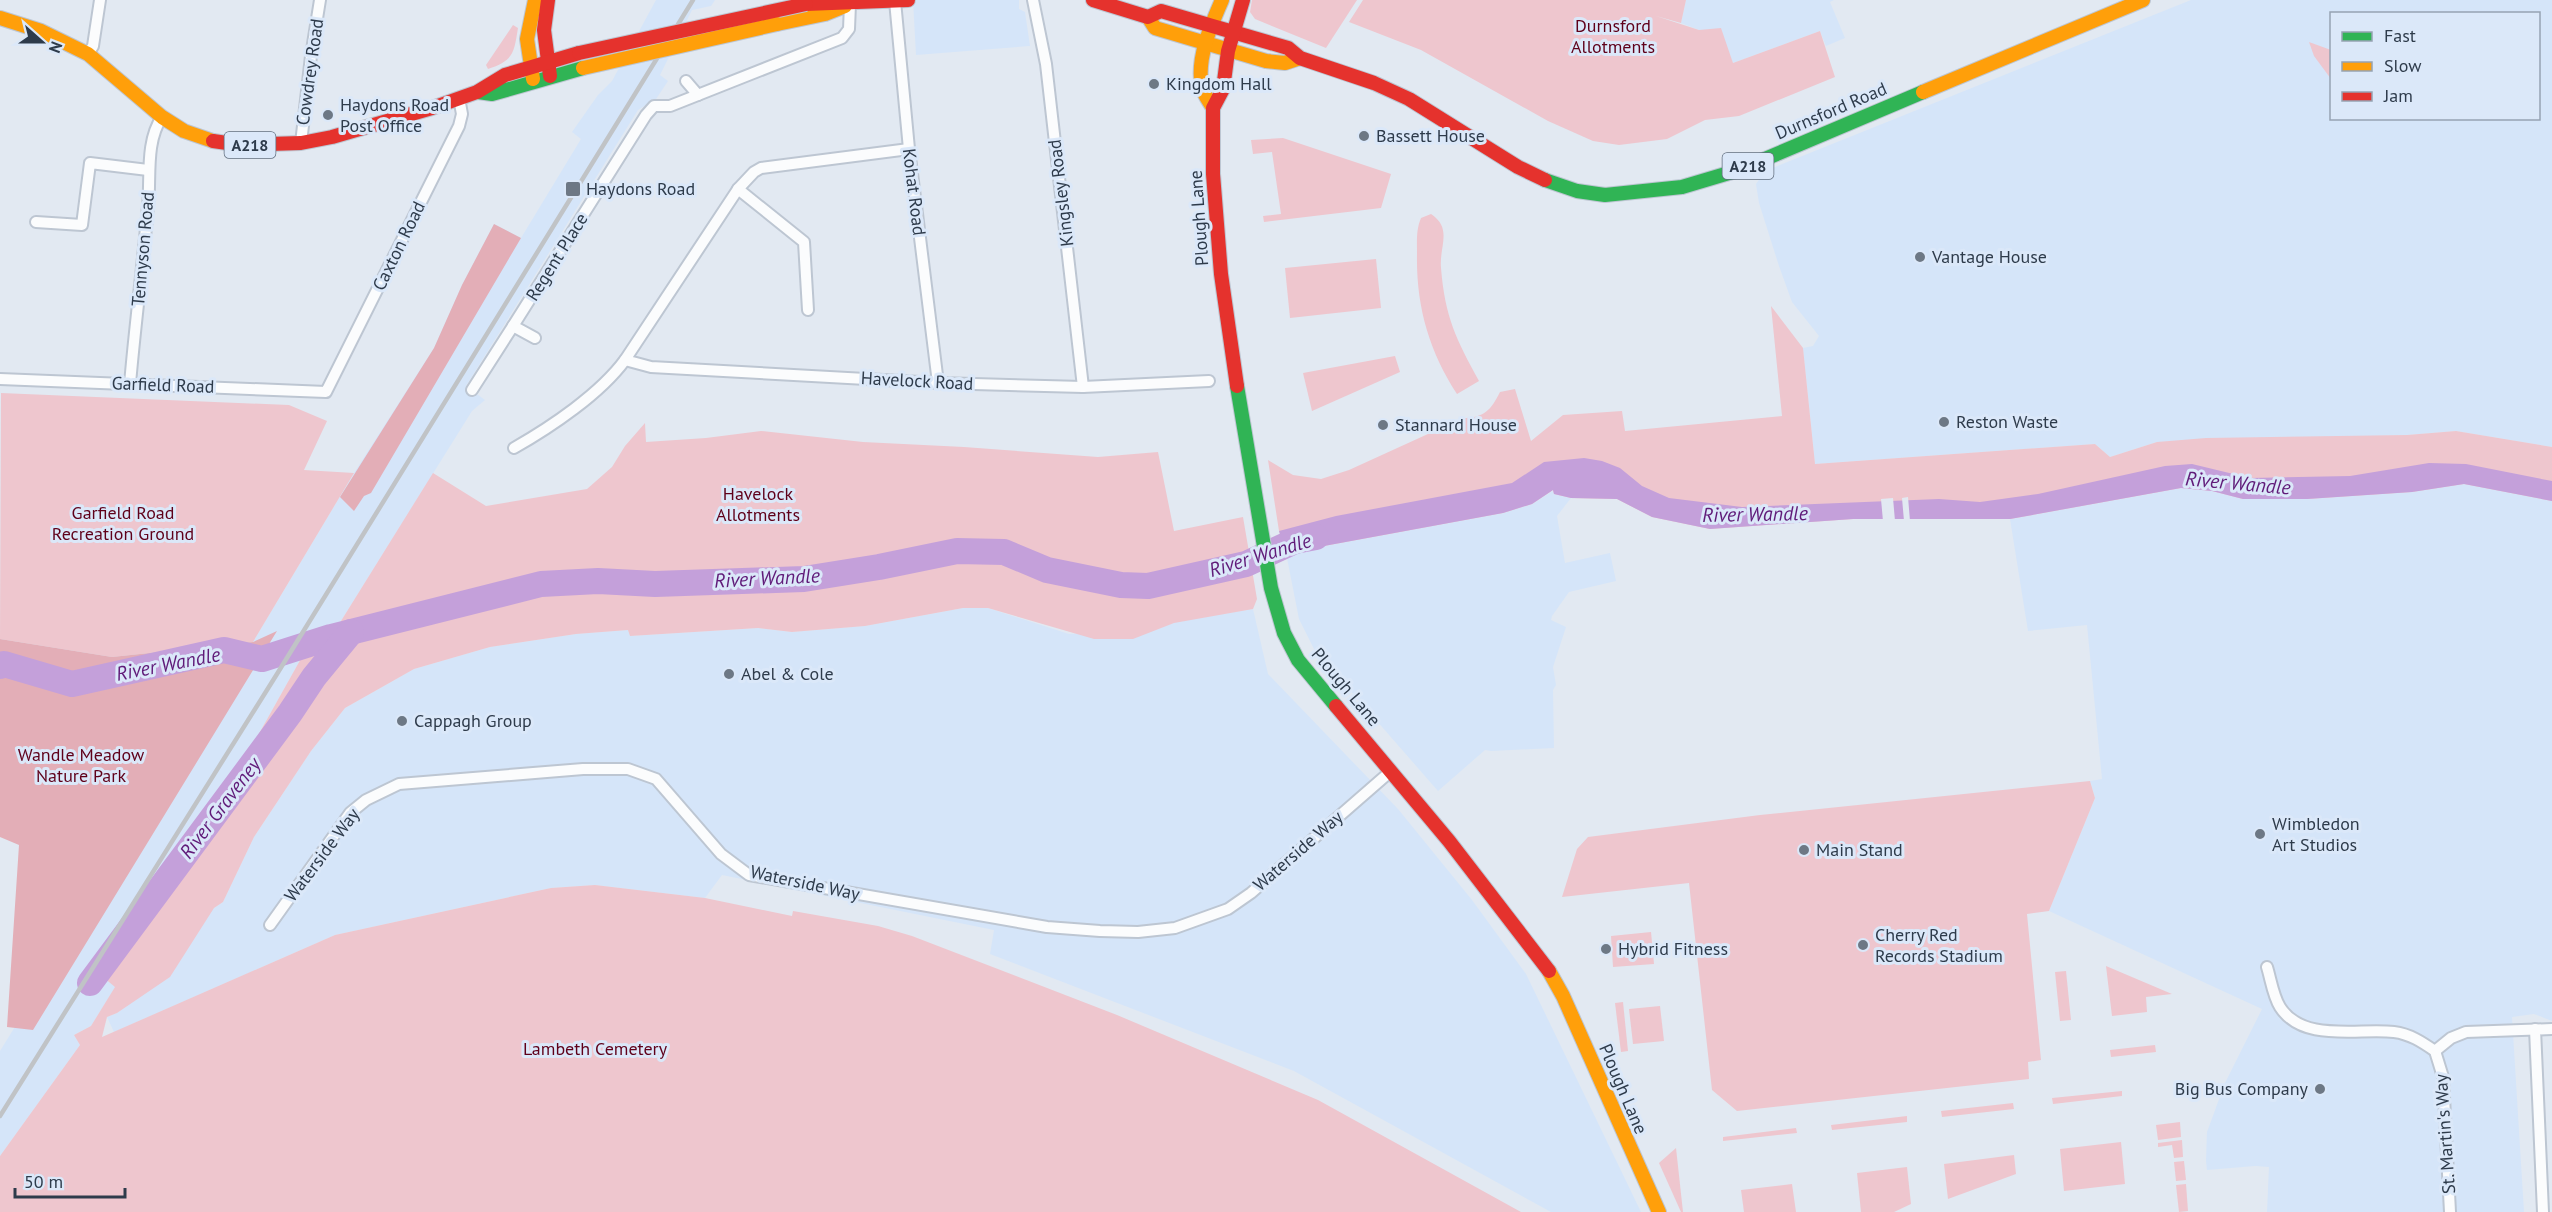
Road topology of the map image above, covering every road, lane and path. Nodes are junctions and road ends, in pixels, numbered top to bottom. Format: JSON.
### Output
{"nodes":[{"id":1,"x":100,"y":0,"type":"edge"},
{"id":2,"x":320,"y":0,"type":"edge"},
{"id":3,"x":535,"y":0,"type":"edge"},
{"id":4,"x":548,"y":0,"type":"edge"},
{"id":5,"x":1033,"y":0,"type":"edge"},
{"id":6,"x":1093,"y":0,"type":"edge"},
{"id":7,"x":1222,"y":0,"type":"edge"},
{"id":8,"x":1243,"y":0,"type":"edge"},
{"id":9,"x":2143,"y":0,"type":"edge"},
{"id":10,"x":878,"y":1,"type":"edge"},
{"id":11,"x":901,"y":1,"type":"edge"},
{"id":12,"x":849,"y":4,"type":"junction"},
{"id":13,"x":807,"y":11,"type":"junction"},
{"id":14,"x":1148,"y":16,"type":"junction"},
{"id":15,"x":0,"y":18,"type":"edge"},
{"id":16,"x":1211,"y":24,"type":"junction"},
{"id":17,"x":1234,"y":31,"type":"junction"},
{"id":18,"x":1206,"y":44,"type":"junction"},
{"id":19,"x":1228,"y":51,"type":"junction"},
{"id":20,"x":88,"y":54,"type":"junction"},
{"id":21,"x":1300,"y":58,"type":"junction"},
{"id":22,"x":548,"y":62,"type":"junction"},
{"id":23,"x":530,"y":66,"type":"junction"},
{"id":24,"x":550,"y":79,"type":"junction"},
{"id":25,"x":686,"y":81,"type":"dead end"},
{"id":26,"x":533,"y":83,"type":"junction"},
{"id":27,"x":477,"y":92,"type":"junction"},
{"id":28,"x":698,"y":95,"type":"junction"},
{"id":29,"x":459,"y":98,"type":"junction"},
{"id":30,"x":1213,"y":108,"type":"junction"},
{"id":31,"x":162,"y":117,"type":"junction"},
{"id":32,"x":301,"y":143,"type":"junction"},
{"id":33,"x":909,"y":149,"type":"junction"},
{"id":34,"x":148,"y":170,"type":"junction"},
{"id":35,"x":738,"y":189,"type":"junction"},
{"id":36,"x":36,"y":222,"type":"dead end"},
{"id":37,"x":808,"y":310,"type":"dead end"},
{"id":38,"x":513,"y":326,"type":"junction"},
{"id":39,"x":535,"y":338,"type":"dead end"},
{"id":40,"x":625,"y":360,"type":"junction"},
{"id":41,"x":0,"y":379,"type":"edge"},
{"id":42,"x":1209,"y":381,"type":"dead end"},
{"id":43,"x":938,"y":383,"type":"junction"},
{"id":44,"x":130,"y":384,"type":"junction"},
{"id":45,"x":1083,"y":387,"type":"junction"},
{"id":46,"x":472,"y":390,"type":"dead end"},
{"id":47,"x":326,"y":392,"type":"joint"},
{"id":48,"x":514,"y":448,"type":"dead end"},
{"id":49,"x":1391,"y":771,"type":"junction"},
{"id":50,"x":270,"y":925,"type":"dead end"},
{"id":51,"x":2267,"y":967,"type":"dead end"},
{"id":52,"x":2535,"y":1029,"type":"junction"},
{"id":53,"x":2552,"y":1029,"type":"edge"},
{"id":54,"x":2436,"y":1052,"type":"junction"},
{"id":55,"x":1659,"y":1212,"type":"edge"},
{"id":56,"x":2450,"y":1212,"type":"edge"},
{"id":57,"x":2543,"y":1212,"type":"edge"}],
"edges":[{"from":1,"to":20,"type":"street"},
{"from":2,"to":32,"type":"street","name":"Cowdrey Road"},
{"from":3,"to":23,"type":"main road"},
{"from":4,"to":22,"type":"main road"},
{"from":5,"to":45,"type":"street","name":"Kingsley Road"},
{"from":6,"to":14,"type":"main road"},
{"from":7,"to":16,"type":"main road","name":"Plough Lane"},
{"from":8,"to":17,"type":"main road","name":"Plough Lane"},
{"from":9,"to":21,"type":"main road","name":"Durnsford Road","number":"A218"},
{"from":10,"to":11,"type":"main road","number":"A218"},
{"from":10,"to":12,"type":"main road","number":"A218"},
{"from":11,"to":33,"type":"street","name":"Kohat Road"},
{"from":12,"to":13,"type":"main road","number":"A218"},
{"from":12,"to":28,"type":"street","name":"Regent Place"},
{"from":13,"to":22,"type":"main road","number":"A218","bridge":true},
{"from":13,"to":24,"type":"main road","number":"A218","bridge":true},
{"from":14,"to":16,"type":"main road"},
{"from":14,"to":18,"type":"main road"},
{"from":15,"to":20,"type":"main road","number":"A218"},
{"from":16,"to":17,"type":"main road","name":"Durnsford Road"},
{"from":16,"to":18,"type":"main road","name":"Plough Lane"},
{"from":17,"to":19,"type":"main road","name":"Plough Lane"},
{"from":17,"to":21,"type":"main road","name":"Durnsford Road"},
{"from":18,"to":19,"type":"main road","name":"Durnsford Road"},
{"from":18,"to":30,"type":"main road","name":"Plough Lane"},
{"from":19,"to":21,"type":"main road","name":"Durnsford Road","number":"A218"},
{"from":19,"to":30,"type":"main road","name":"Plough Lane"},
{"from":20,"to":31,"type":"main road","number":"A218"},
{"from":22,"to":23,"type":"main road","number":"A218"},
{"from":22,"to":24,"type":"main road"},
{"from":23,"to":26,"type":"main road"},
{"from":23,"to":27,"type":"main road","number":"A218"},
{"from":24,"to":26,"type":"main road","number":"A218"},
{"from":25,"to":28,"type":"street"},
{"from":26,"to":27,"type":"main road","number":"A218"},
{"from":27,"to":29,"type":"main road","number":"A218"},
{"from":28,"to":38,"type":"street","name":"Regent Place"},
{"from":29,"to":32,"type":"main road","number":"A218"},
{"from":29,"to":47,"type":"street","name":"Caxton Road"},
{"from":30,"to":49,"type":"main road","name":"Plough Lane"},
{"from":31,"to":32,"type":"main road","number":"A218"},
{"from":31,"to":34,"type":"street","name":"Tennyson Road"},
{"from":33,"to":35,"type":"street"},
{"from":33,"to":43,"type":"street","name":"Kohat Road"},
{"from":34,"to":36,"type":"street"},
{"from":34,"to":44,"type":"street","name":"Tennyson Road"},
{"from":35,"to":37,"type":"street"},
{"from":35,"to":40,"type":"street"},
{"from":38,"to":39,"type":"street"},
{"from":38,"to":46,"type":"street","name":"Regent Place"},
{"from":40,"to":43,"type":"street","name":"Havelock Road"},
{"from":40,"to":48,"type":"street"},
{"from":41,"to":44,"type":"street","name":"Garfield Road"},
{"from":42,"to":45,"type":"street","name":"Havelock Road"},
{"from":43,"to":45,"type":"street","name":"Havelock Road"},
{"from":44,"to":47,"type":"street","name":"Garfield Road"},
{"from":49,"to":50,"type":"street","name":"Waterside Way"},
{"from":49,"to":55,"type":"main road","name":"Plough Lane"},
{"from":51,"to":54,"type":"street","name":"St. Martin's Way"},
{"from":52,"to":53,"type":"street"},
{"from":52,"to":54,"type":"street"},
{"from":52,"to":57,"type":"street"},
{"from":54,"to":56,"type":"street","name":"St. Martin's Way"}]}
